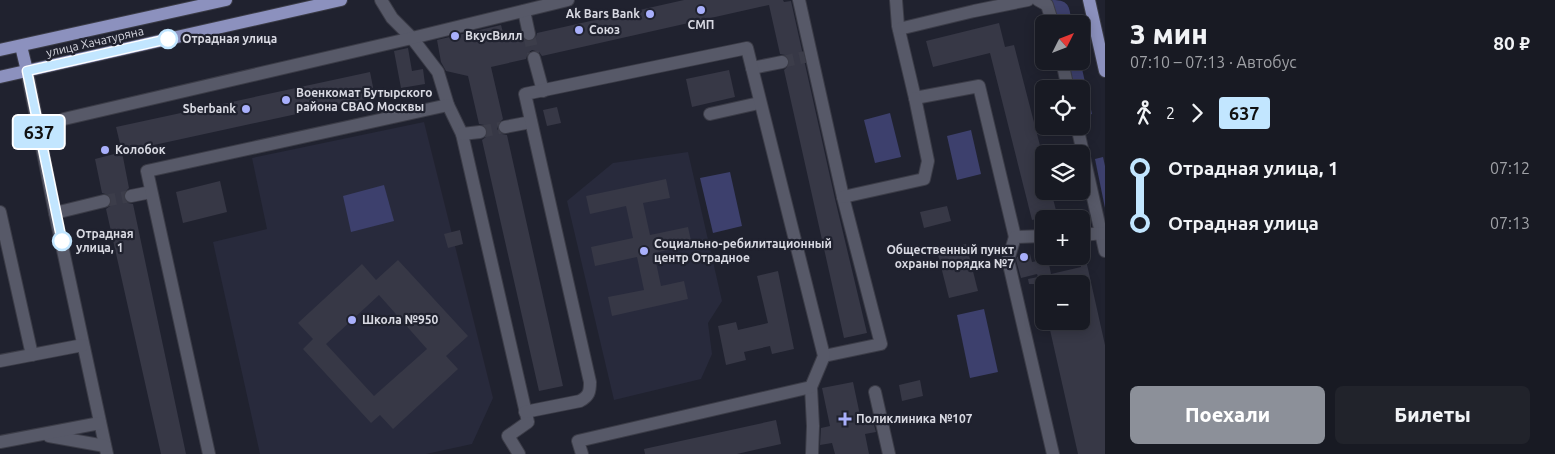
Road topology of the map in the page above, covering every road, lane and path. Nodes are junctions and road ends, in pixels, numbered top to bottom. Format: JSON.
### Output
{"nodes":[{"id":1,"x":226,"y":0,"type":"edge"},
{"id":2,"x":342,"y":0,"type":"edge"},
{"id":3,"x":382,"y":0,"type":"edge"},
{"id":4,"x":568,"y":0,"type":"edge"},
{"id":5,"x":799,"y":0,"type":"edge"},
{"id":6,"x":896,"y":0,"type":"edge"},
{"id":7,"x":1028,"y":0,"type":"edge"},
{"id":8,"x":1038,"y":0,"type":"edge"},
{"id":9,"x":1089,"y":0,"type":"edge"},
{"id":10,"x":524,"y":12,"type":"junction"},
{"id":11,"x":1051,"y":15,"type":"edge"},
{"id":12,"x":899,"y":30,"type":"junction"},
{"id":13,"x":529,"y":34,"type":"tunnel mouth"},
{"id":14,"x":412,"y":38,"type":"junction"},
{"id":15,"x":21,"y":46,"type":"junction"},
{"id":16,"x":0,"y":50,"type":"edge"},
{"id":17,"x":534,"y":58,"type":"tunnel mouth"},
{"id":18,"x":782,"y":62,"type":"tunnel mouth"},
{"id":19,"x":752,"y":68,"type":"junction"},
{"id":20,"x":27,"y":71,"type":"junction"},
{"id":21,"x":1105,"y":71,"type":"edge"},
{"id":22,"x":0,"y":77,"type":"edge"},
{"id":23,"x":543,"y":91,"type":"junction"},
{"id":24,"x":915,"y":98,"type":"junction"},
{"id":25,"x":760,"y":103,"type":"junction"},
{"id":26,"x":448,"y":105,"type":"junction"},
{"id":27,"x":710,"y":114,"type":"dead end"},
{"id":28,"x":64,"y":119,"type":"dead end"},
{"id":29,"x":531,"y":122,"type":"junction"},
{"id":30,"x":505,"y":126,"type":"tunnel mouth"},
{"id":31,"x":480,"y":132,"type":"tunnel mouth"},
{"id":32,"x":462,"y":134,"type":"junction"},
{"id":33,"x":1078,"y":135,"type":"edge"},
{"id":34,"x":151,"y":192,"type":"junction"},
{"id":35,"x":131,"y":196,"type":"tunnel mouth"},
{"id":36,"x":844,"y":197,"type":"junction"},
{"id":37,"x":104,"y":201,"type":"tunnel mouth"},
{"id":38,"x":0,"y":212,"type":"edge"},
{"id":39,"x":55,"y":213,"type":"junction"},
{"id":40,"x":1103,"y":234,"type":"edge"},
{"id":41,"x":1090,"y":235,"type":"edge"},
{"id":42,"x":1035,"y":236,"type":"edge"},
{"id":43,"x":1015,"y":237,"type":"junction"},
{"id":44,"x":1105,"y":251,"type":"edge"},
{"id":45,"x":83,"y":345,"type":"junction"},
{"id":46,"x":32,"y":355,"type":"junction"},
{"id":47,"x":824,"y":356,"type":"junction"},
{"id":48,"x":0,"y":361,"type":"edge"},
{"id":49,"x":811,"y":387,"type":"junction"},
{"id":50,"x":875,"y":392,"type":"dead end"},
{"id":51,"x":526,"y":412,"type":"junction"},
{"id":52,"x":100,"y":423,"type":"junction"},
{"id":53,"x":44,"y":435,"type":"junction"},
{"id":54,"x":0,"y":442,"type":"edge"},
{"id":55,"x":106,"y":450,"type":"edge"},
{"id":56,"x":209,"y":454,"type":"edge"},
{"id":57,"x":519,"y":454,"type":"edge"},
{"id":58,"x":582,"y":454,"type":"edge"},
{"id":59,"x":812,"y":454,"type":"edge"},
{"id":60,"x":889,"y":454,"type":"edge"},
{"id":61,"x":1053,"y":454,"type":"edge"}],
"edges":[{"from":1,"to":15,"type":"main road","name":"улица Хачатуряна"},
{"from":2,"to":20,"type":"main road","name":"улица Хачатуряна"},
{"from":3,"to":14,"type":"street"},
{"from":4,"to":10,"type":"street"},
{"from":5,"to":36,"type":"street"},
{"from":6,"to":12,"type":"street"},
{"from":7,"to":12,"type":"street"},
{"from":8,"to":11,"type":"street"},
{"from":9,"to":21,"type":"main road"},
{"from":10,"to":13,"type":"street"},
{"from":10,"to":14,"type":"street"},
{"from":12,"to":24,"type":"street"},
{"from":14,"to":26,"type":"street"},
{"from":14,"to":28,"type":"street"},
{"from":15,"to":16,"type":"main road","name":"улица Хачатуряна"},
{"from":15,"to":20,"type":"main road"},
{"from":17,"to":23,"type":"street"},
{"from":18,"to":19,"type":"street"},
{"from":19,"to":23,"type":"street"},
{"from":19,"to":25,"type":"street"},
{"from":20,"to":22,"type":"main road","name":"улица Хачатуряна"},
{"from":20,"to":39,"type":"street"},
{"from":23,"to":29,"type":"street"},
{"from":24,"to":36,"type":"street"},
{"from":24,"to":43,"type":"street"},
{"from":25,"to":27,"type":"street"},
{"from":25,"to":47,"type":"street"},
{"from":26,"to":32,"type":"street"},
{"from":26,"to":34,"type":"street"},
{"from":29,"to":30,"type":"street"},
{"from":29,"to":51,"type":"street"},
{"from":31,"to":32,"type":"street"},
{"from":32,"to":51,"type":"street"},
{"from":33,"to":40,"type":"street"},
{"from":34,"to":35,"type":"street"},
{"from":34,"to":56,"type":"street"},
{"from":36,"to":47,"type":"street"},
{"from":37,"to":39,"type":"street"},
{"from":38,"to":46,"type":"street"},
{"from":39,"to":45,"type":"street"},
{"from":40,"to":41,"type":"street"},
{"from":40,"to":44,"type":"street"},
{"from":42,"to":43,"type":"street"},
{"from":43,"to":61,"type":"street"},
{"from":45,"to":46,"type":"street"},
{"from":45,"to":52,"type":"street"},
{"from":46,"to":48,"type":"street"},
{"from":47,"to":49,"type":"street"},
{"from":49,"to":58,"type":"street"},
{"from":49,"to":59,"type":"street"},
{"from":50,"to":60,"type":"street"},
{"from":51,"to":57,"type":"street"},
{"from":52,"to":53,"type":"street"},
{"from":52,"to":55,"type":"street"},
{"from":53,"to":54,"type":"street"},
{"from":53,"to":55,"type":"street"}]}
